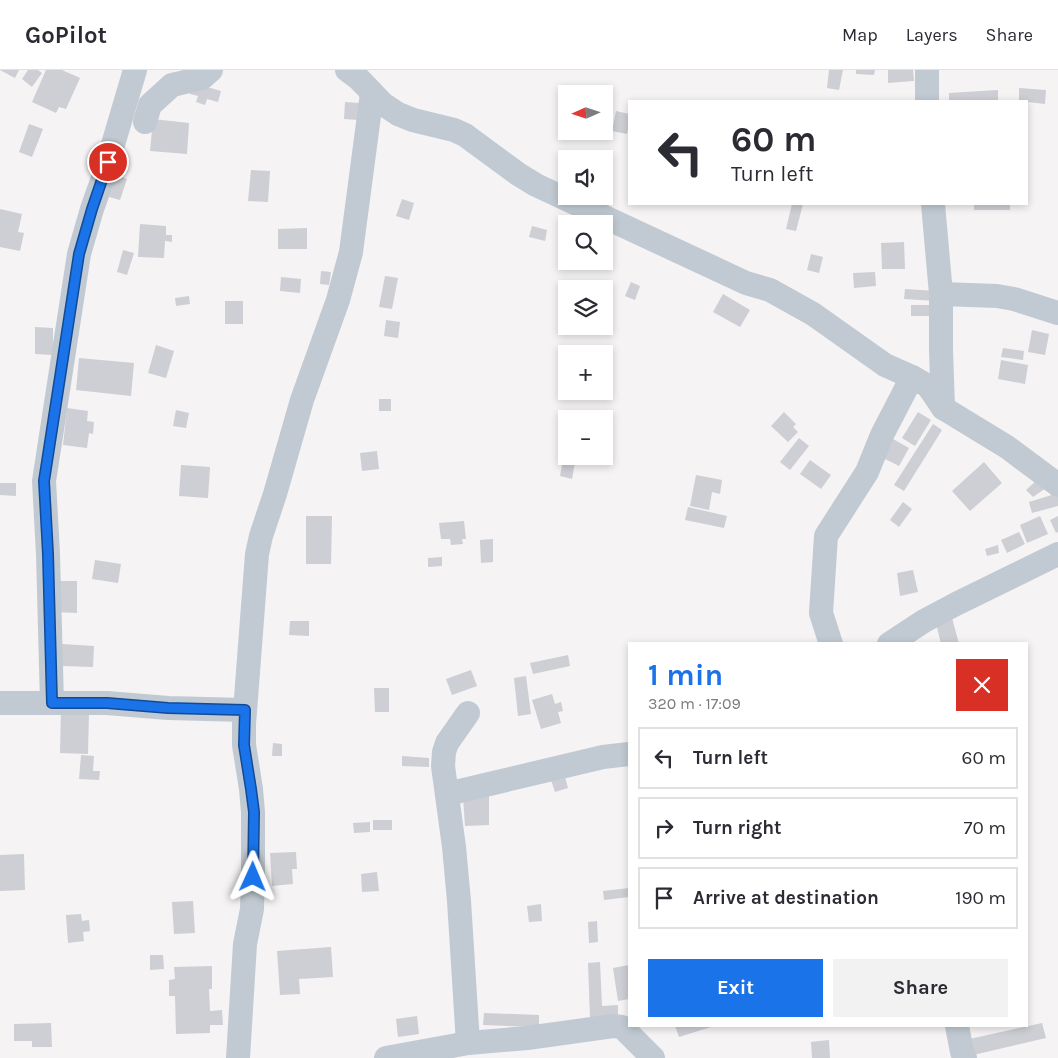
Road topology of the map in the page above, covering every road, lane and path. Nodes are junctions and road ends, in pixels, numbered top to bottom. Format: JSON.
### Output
{"nodes":[{"id":1,"x":135,"y":70,"type":"edge"},
{"id":2,"x":211,"y":70,"type":"edge"},
{"id":3,"x":348,"y":70,"type":"edge"},
{"id":4,"x":927,"y":70,"type":"edge"},
{"id":5,"x":372,"y":93,"type":"junction"},
{"id":6,"x":927,"y":100,"type":"edge"},
{"id":7,"x":145,"y":122,"type":"dead end"},
{"id":8,"x":933,"y":205,"type":"edge"},
{"id":9,"x":942,"y":294,"type":"junction"},
{"id":10,"x":1058,"y":313,"type":"edge"},
{"id":11,"x":912,"y":377,"type":"junction"},
{"id":12,"x":942,"y":408,"type":"junction"},
{"id":13,"x":1058,"y":485,"type":"edge"},
{"id":14,"x":1058,"y":554,"type":"edge"},
{"id":15,"x":830,"y":642,"type":"edge"},
{"id":16,"x":892,"y":642,"type":"edge"},
{"id":17,"x":0,"y":703,"type":"edge"},
{"id":18,"x":52,"y":703,"type":"junction"},
{"id":19,"x":245,"y":710,"type":"junction"},
{"id":20,"x":468,"y":713,"type":"dead end"},
{"id":21,"x":628,"y":754,"type":"edge"},
{"id":22,"x":447,"y":794,"type":"junction"},
{"id":23,"x":625,"y":1026,"type":"edge"},
{"id":24,"x":957,"y":1027,"type":"edge"},
{"id":25,"x":468,"y":1043,"type":"junction"},
{"id":26,"x":532,"y":1048,"type":"edge"},
{"id":27,"x":238,"y":1058,"type":"edge"},
{"id":28,"x":386,"y":1058,"type":"edge"},
{"id":29,"x":654,"y":1058,"type":"edge"},
{"id":30,"x":965,"y":1058,"type":"edge"}],
"edges":[{"from":1,"to":18,"type":"street"},
{"from":2,"to":7,"type":"street"},
{"from":3,"to":5,"type":"street"},
{"from":4,"to":6,"type":"street"},
{"from":5,"to":11,"type":"street"},
{"from":5,"to":19,"type":"street"},
{"from":8,"to":9,"type":"street"},
{"from":9,"to":10,"type":"street"},
{"from":9,"to":12,"type":"street"},
{"from":11,"to":12,"type":"street"},
{"from":11,"to":15,"type":"street"},
{"from":12,"to":13,"type":"street"},
{"from":14,"to":16,"type":"street"},
{"from":17,"to":18,"type":"street"},
{"from":18,"to":19,"type":"street"},
{"from":19,"to":27,"type":"street"},
{"from":20,"to":22,"type":"street"},
{"from":21,"to":22,"type":"street"},
{"from":22,"to":25,"type":"street"},
{"from":23,"to":26,"type":"street"},
{"from":23,"to":29,"type":"street"},
{"from":24,"to":30,"type":"street"},
{"from":25,"to":26,"type":"street"},
{"from":25,"to":28,"type":"street"}]}
